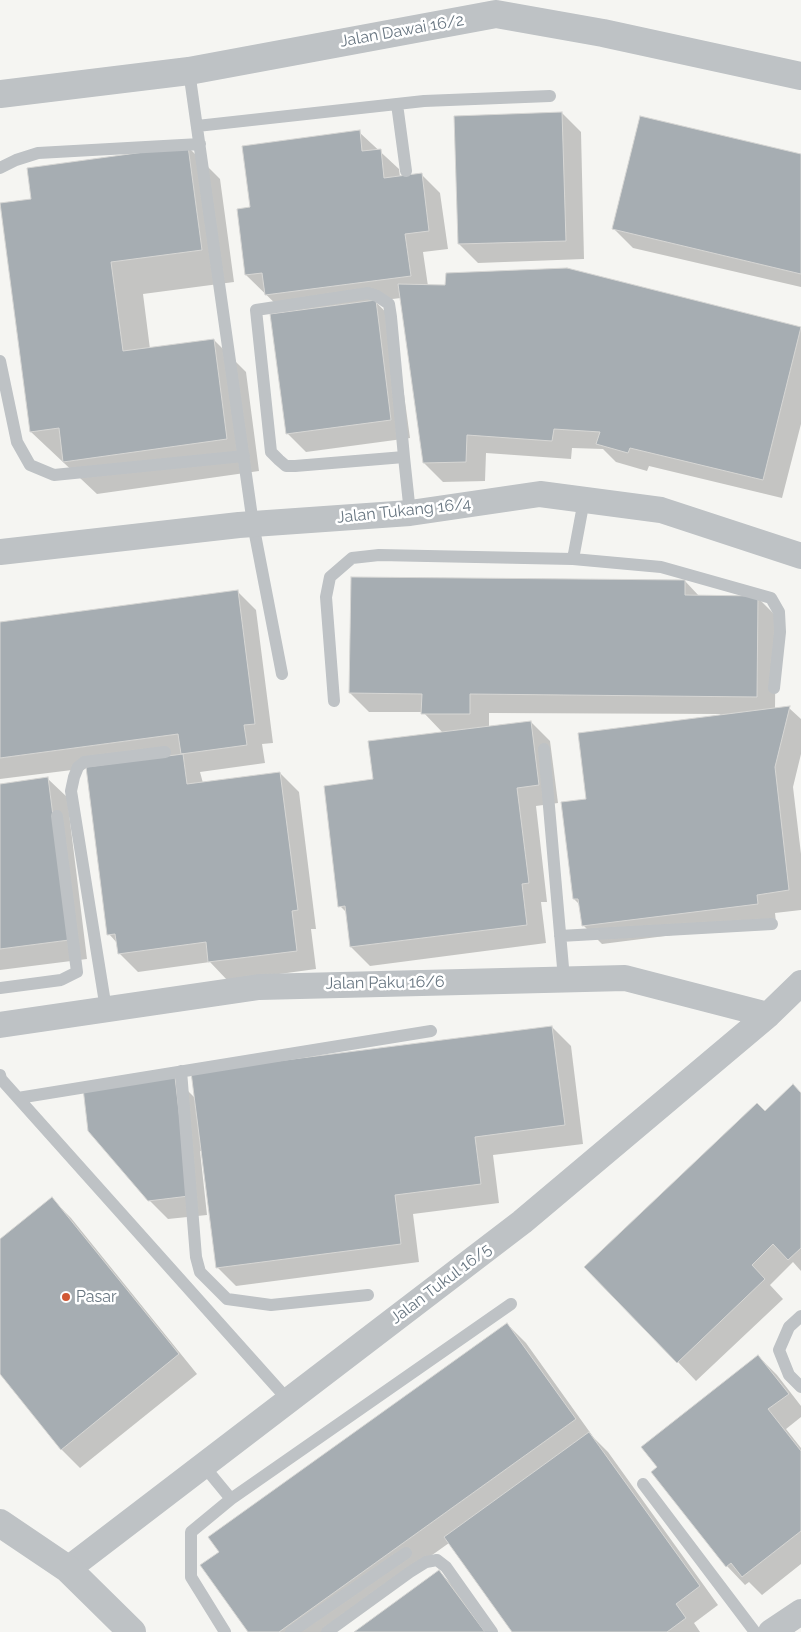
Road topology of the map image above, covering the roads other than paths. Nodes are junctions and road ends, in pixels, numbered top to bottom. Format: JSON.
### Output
{"nodes":[{"id":1,"x":496,"y":7,"type":"edge"},
{"id":2,"x":189,"y":70,"type":"junction"},
{"id":3,"x":801,"y":76,"type":"edge"},
{"id":4,"x":0,"y":94,"type":"edge"},
{"id":5,"x":550,"y":96,"type":"dead end"},
{"id":6,"x":397,"y":104,"type":"junction"},
{"id":7,"x":197,"y":126,"type":"junction"},
{"id":8,"x":200,"y":144,"type":"junction"},
{"id":9,"x":0,"y":168,"type":"edge"},
{"id":10,"x":406,"y":171,"type":"dead end"},
{"id":11,"x":0,"y":361,"type":"edge"},
{"id":12,"x":244,"y":456,"type":"junction"},
{"id":13,"x":404,"y":457,"type":"junction"},
{"id":14,"x":584,"y":500,"type":"junction"},
{"id":15,"x":410,"y":513,"type":"junction"},
{"id":16,"x":253,"y":524,"type":"junction"},
{"id":17,"x":0,"y":552,"type":"edge"},
{"id":18,"x":801,"y":556,"type":"edge"},
{"id":19,"x":573,"y":559,"type":"junction"},
{"id":20,"x":282,"y":674,"type":"dead end"},
{"id":21,"x":774,"y":688,"type":"dead end"},
{"id":22,"x":334,"y":701,"type":"dead end"},
{"id":23,"x":544,"y":749,"type":"dead end"},
{"id":24,"x":165,"y":752,"type":"dead end"},
{"id":25,"x":57,"y":816,"type":"dead end"},
{"id":26,"x":772,"y":924,"type":"dead end"},
{"id":27,"x":560,"y":936,"type":"junction"},
{"id":28,"x":564,"y":979,"type":"junction"},
{"id":29,"x":801,"y":983,"type":"edge"},
{"id":30,"x":0,"y":988,"type":"edge"},
{"id":31,"x":106,"y":1009,"type":"junction"},
{"id":32,"x":768,"y":1015,"type":"junction"},
{"id":33,"x":0,"y":1025,"type":"edge"},
{"id":34,"x":431,"y":1031,"type":"dead end"},
{"id":35,"x":181,"y":1071,"type":"junction"},
{"id":36,"x":0,"y":1075,"type":"edge"},
{"id":37,"x":18,"y":1098,"type":"junction"},
{"id":38,"x":368,"y":1295,"type":"dead end"},
{"id":39,"x":511,"y":1304,"type":"dead end"},
{"id":40,"x":801,"y":1316,"type":"edge"},
{"id":41,"x":801,"y":1387,"type":"edge"},
{"id":42,"x":288,"y":1400,"type":"junction"},
{"id":43,"x":203,"y":1466,"type":"junction"},
{"id":44,"x":643,"y":1484,"type":"dead end"},
{"id":45,"x":231,"y":1499,"type":"junction"},
{"id":46,"x":0,"y":1523,"type":"edge"},
{"id":47,"x":406,"y":1553,"type":"dead end"},
{"id":48,"x":68,"y":1569,"type":"junction"},
{"id":49,"x":801,"y":1612,"type":"edge"},
{"id":50,"x":132,"y":1632,"type":"edge"},
{"id":51,"x":225,"y":1632,"type":"edge"},
{"id":52,"x":291,"y":1632,"type":"edge"},
{"id":53,"x":327,"y":1632,"type":"edge"},
{"id":54,"x":492,"y":1632,"type":"edge"},
{"id":55,"x":756,"y":1632,"type":"edge"},
{"id":56,"x":771,"y":1632,"type":"edge"}],
"edges":[{"from":1,"to":2,"type":"street","name":"Jalan Dawai 16/2"},
{"from":1,"to":3,"type":"street","name":"Jalan Dawai 16/2"},
{"from":2,"to":4,"type":"street","name":"Jalan Dawai 16/2"},
{"from":2,"to":7,"type":"lane"},
{"from":5,"to":6,"type":"lane"},
{"from":6,"to":7,"type":"lane"},
{"from":6,"to":10,"type":"lane"},
{"from":7,"to":8,"type":"lane"},
{"from":8,"to":9,"type":"lane"},
{"from":8,"to":12,"type":"lane"},
{"from":11,"to":12,"type":"lane"},
{"from":12,"to":16,"type":"lane"},
{"from":13,"to":13,"type":"lane"},
{"from":13,"to":15,"type":"lane"},
{"from":14,"to":15,"type":"street","name":"Jalan Tukang 16/4"},
{"from":14,"to":18,"type":"street","name":"Jalan Tukang 16/4"},
{"from":14,"to":19,"type":"lane"},
{"from":15,"to":16,"type":"street","name":"Jalan Tukang 16/4"},
{"from":16,"to":17,"type":"street","name":"Jalan Tukang 16/4"},
{"from":16,"to":20,"type":"lane"},
{"from":19,"to":21,"type":"lane"},
{"from":19,"to":22,"type":"lane"},
{"from":23,"to":27,"type":"lane"},
{"from":24,"to":31,"type":"lane"},
{"from":25,"to":30,"type":"lane"},
{"from":26,"to":27,"type":"lane"},
{"from":27,"to":28,"type":"lane"},
{"from":28,"to":31,"type":"street","name":"Jalan Paku 16/6"},
{"from":28,"to":32,"type":"street","name":"Jalan Paku 16/6"},
{"from":29,"to":32,"type":"street","name":"Jalan Tukul 16/5"},
{"from":31,"to":33,"type":"street","name":"Jalan Paku 16/6"},
{"from":32,"to":42,"type":"street","name":"Jalan Tukul 16/5"},
{"from":34,"to":35,"type":"lane"},
{"from":35,"to":37,"type":"lane"},
{"from":35,"to":38,"type":"lane"},
{"from":36,"to":37,"type":"lane"},
{"from":37,"to":42,"type":"lane"},
{"from":39,"to":45,"type":"lane"},
{"from":40,"to":41,"type":"lane"},
{"from":42,"to":43,"type":"street","name":"Jalan Tukul 16/5"},
{"from":43,"to":45,"type":"lane"},
{"from":43,"to":48,"type":"street","name":"Jalan Tukul 16/5"},
{"from":44,"to":55,"type":"lane"},
{"from":45,"to":51,"type":"lane"},
{"from":46,"to":48,"type":"street"},
{"from":47,"to":52,"type":"lane"},
{"from":48,"to":50,"type":"street"},
{"from":49,"to":56,"type":"street"},
{"from":53,"to":54,"type":"lane"}]}
